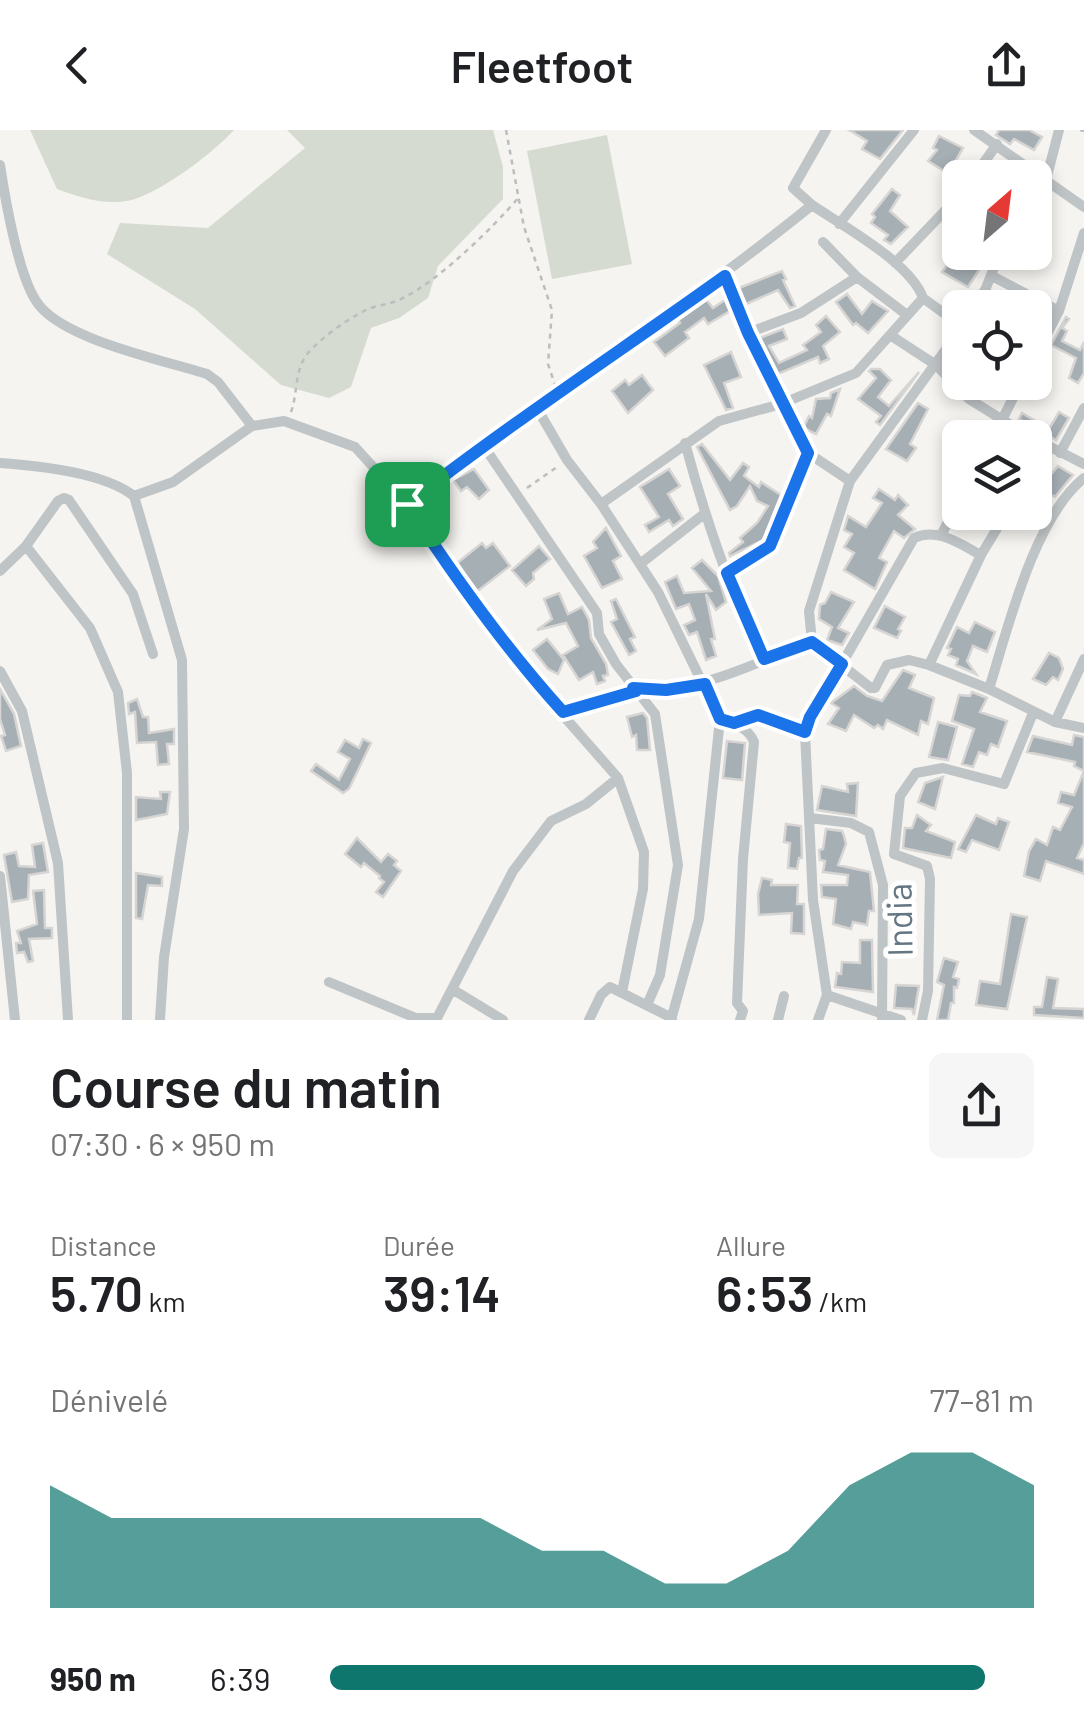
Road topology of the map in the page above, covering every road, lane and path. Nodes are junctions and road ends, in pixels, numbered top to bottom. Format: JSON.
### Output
{"nodes":[{"id":1,"x":506,"y":130,"type":"edge"},
{"id":2,"x":826,"y":130,"type":"edge"},
{"id":3,"x":914,"y":130,"type":"edge"},
{"id":4,"x":1059,"y":130,"type":"edge"},
{"id":5,"x":981,"y":132,"type":"edge"},
{"id":6,"x":997,"y":144,"type":"junction"},
{"id":7,"x":986,"y":160,"type":"edge"},
{"id":8,"x":1014,"y":160,"type":"edge"},
{"id":9,"x":1051,"y":160,"type":"edge"},
{"id":10,"x":0,"y":165,"type":"edge"},
{"id":11,"x":1052,"y":184,"type":"edge"},
{"id":12,"x":519,"y":197,"type":"junction"},
{"id":13,"x":812,"y":205,"type":"junction"},
{"id":14,"x":1084,"y":207,"type":"edge"},
{"id":15,"x":942,"y":214,"type":"edge"},
{"id":16,"x":839,"y":224,"type":"junction"},
{"id":17,"x":1084,"y":233,"type":"edge"},
{"id":18,"x":823,"y":242,"type":"dead end"},
{"id":19,"x":896,"y":264,"type":"junction"},
{"id":20,"x":994,"y":270,"type":"edge"},
{"id":21,"x":725,"y":276,"type":"junction"},
{"id":22,"x":992,"y":276,"type":"junction"},
{"id":23,"x":856,"y":277,"type":"junction"},
{"id":24,"x":984,"y":290,"type":"edge"},
{"id":25,"x":923,"y":298,"type":"junction"},
{"id":26,"x":1059,"y":311,"type":"junction"},
{"id":27,"x":942,"y":313,"type":"edge"},
{"id":28,"x":908,"y":315,"type":"junction"},
{"id":29,"x":1052,"y":324,"type":"edge"},
{"id":30,"x":748,"y":333,"type":"junction"},
{"id":31,"x":890,"y":335,"type":"junction"},
{"id":32,"x":942,"y":356,"type":"edge"},
{"id":33,"x":936,"y":365,"type":"junction"},
{"id":34,"x":558,"y":396,"type":"junction"},
{"id":35,"x":1013,"y":400,"type":"edge"},
{"id":36,"x":782,"y":404,"type":"junction"},
{"id":37,"x":1084,"y":408,"type":"edge"},
{"id":38,"x":538,"y":410,"type":"junction"},
{"id":39,"x":1002,"y":420,"type":"joint"},
{"id":40,"x":288,"y":422,"type":"junction"},
{"id":41,"x":252,"y":426,"type":"junction"},
{"id":42,"x":685,"y":443,"type":"junction"},
{"id":43,"x":483,"y":445,"type":"junction"},
{"id":44,"x":1052,"y":448,"type":"edge"},
{"id":45,"x":1055,"y":450,"type":"junction"},
{"id":46,"x":808,"y":453,"type":"junction"},
{"id":47,"x":1052,"y":453,"type":"edge"},
{"id":48,"x":567,"y":460,"type":"junction"},
{"id":49,"x":0,"y":463,"type":"edge"},
{"id":50,"x":1084,"y":464,"type":"edge"},
{"id":51,"x":1084,"y":478,"type":"edge"},
{"id":52,"x":850,"y":481,"type":"junction"},
{"id":53,"x":518,"y":495,"type":"junction"},
{"id":54,"x":134,"y":496,"type":"junction"},
{"id":55,"x":407,"y":504,"type":"junction"},
{"id":56,"x":600,"y":504,"type":"junction"},
{"id":57,"x":704,"y":514,"type":"junction"},
{"id":58,"x":944,"y":530,"type":"edge"},
{"id":59,"x":996,"y":530,"type":"edge"},
{"id":60,"x":941,"y":535,"type":"junction"},
{"id":61,"x":26,"y":546,"type":"junction"},
{"id":62,"x":980,"y":555,"type":"junction"},
{"id":63,"x":640,"y":564,"type":"junction"},
{"id":64,"x":0,"y":572,"type":"edge"},
{"id":65,"x":727,"y":573,"type":"junction"},
{"id":66,"x":812,"y":642,"type":"junction"},
{"id":67,"x":153,"y":654,"type":"dead end"},
{"id":68,"x":764,"y":659,"type":"junction"},
{"id":69,"x":1084,"y":659,"type":"edge"},
{"id":70,"x":842,"y":664,"type":"junction"},
{"id":71,"x":929,"y":666,"type":"junction"},
{"id":72,"x":0,"y":671,"type":"edge"},
{"id":73,"x":705,"y":684,"type":"junction"},
{"id":74,"x":634,"y":689,"type":"junction"},
{"id":75,"x":989,"y":690,"type":"junction"},
{"id":76,"x":563,"y":712,"type":"junction"},
{"id":77,"x":1033,"y":714,"type":"junction"},
{"id":78,"x":720,"y":719,"type":"junction"},
{"id":79,"x":1055,"y":722,"type":"junction"},
{"id":80,"x":734,"y":723,"type":"junction"},
{"id":81,"x":1084,"y":728,"type":"edge"},
{"id":82,"x":805,"y":732,"type":"junction"},
{"id":83,"x":618,"y":778,"type":"junction"},
{"id":84,"x":810,"y":818,"type":"junction"},
{"id":85,"x":0,"y":876,"type":"edge"},
{"id":86,"x":329,"y":982,"type":"dead end"},
{"id":87,"x":452,"y":990,"type":"junction"},
{"id":88,"x":622,"y":992,"type":"junction"},
{"id":89,"x":827,"y":995,"type":"junction"},
{"id":90,"x":784,"y":996,"type":"dead end"},
{"id":91,"x":647,"y":1005,"type":"junction"},
{"id":92,"x":883,"y":1016,"type":"edge"},
{"id":93,"x":436,"y":1019,"type":"edge"},
{"id":94,"x":672,"y":1019,"type":"edge"},
{"id":95,"x":15,"y":1020,"type":"edge"},
{"id":96,"x":68,"y":1020,"type":"edge"},
{"id":97,"x":127,"y":1020,"type":"edge"},
{"id":98,"x":160,"y":1020,"type":"edge"},
{"id":99,"x":503,"y":1020,"type":"edge"},
{"id":100,"x":589,"y":1020,"type":"edge"},
{"id":101,"x":740,"y":1020,"type":"edge"},
{"id":102,"x":778,"y":1020,"type":"edge"},
{"id":103,"x":818,"y":1020,"type":"edge"},
{"id":104,"x":901,"y":1020,"type":"edge"},
{"id":105,"x":922,"y":1020,"type":"edge"}],
"edges":[{"from":1,"to":12,"type":"path"},
{"from":2,"to":13,"type":"street"},
{"from":3,"to":16,"type":"street"},
{"from":4,"to":9,"type":"street"},
{"from":5,"to":6,"type":"street"},
{"from":6,"to":7,"type":"street"},
{"from":6,"to":8,"type":"street"},
{"from":10,"to":41,"type":"street"},
{"from":11,"to":14,"type":"street"},
{"from":12,"to":34,"type":"path"},
{"from":12,"to":40,"type":"path"},
{"from":13,"to":16,"type":"street"},
{"from":13,"to":21,"type":"street"},
{"from":15,"to":19,"type":"street"},
{"from":16,"to":19,"type":"street"},
{"from":17,"to":26,"type":"street"},
{"from":18,"to":23,"type":"street"},
{"from":19,"to":25,"type":"street"},
{"from":20,"to":22,"type":"street"},
{"from":21,"to":30,"type":"street"},
{"from":21,"to":34,"type":"street"},
{"from":22,"to":24,"type":"street"},
{"from":22,"to":26,"type":"street"},
{"from":23,"to":28,"type":"street"},
{"from":23,"to":30,"type":"street"},
{"from":25,"to":27,"type":"street"},
{"from":25,"to":28,"type":"street"},
{"from":26,"to":29,"type":"street"},
{"from":28,"to":31,"type":"street"},
{"from":30,"to":36,"type":"street"},
{"from":31,"to":33,"type":"street"},
{"from":31,"to":36,"type":"street"},
{"from":32,"to":33,"type":"street"},
{"from":33,"to":39,"type":"street"},
{"from":33,"to":52,"type":"street"},
{"from":34,"to":38,"type":"street"},
{"from":35,"to":39,"type":"street"},
{"from":36,"to":42,"type":"street"},
{"from":36,"to":46,"type":"street"},
{"from":37,"to":45,"type":"street"},
{"from":38,"to":43,"type":"street"},
{"from":38,"to":48,"type":"street"},
{"from":40,"to":41,"type":"street"},
{"from":40,"to":55,"type":"street"},
{"from":41,"to":54,"type":"street"},
{"from":42,"to":56,"type":"street"},
{"from":42,"to":57,"type":"street"},
{"from":43,"to":53,"type":"street"},
{"from":43,"to":55,"type":"street"},
{"from":44,"to":45,"type":"street"},
{"from":45,"to":47,"type":"street"},
{"from":45,"to":50,"type":"street"},
{"from":46,"to":52,"type":"street"},
{"from":46,"to":65,"type":"street"},
{"from":48,"to":53,"type":"path"},
{"from":48,"to":56,"type":"street"},
{"from":49,"to":54,"type":"street"},
{"from":51,"to":75,"type":"street"},
{"from":52,"to":66,"type":"street"},
{"from":53,"to":74,"type":"street"},
{"from":54,"to":98,"type":"street"},
{"from":55,"to":76,"type":"street"},
{"from":56,"to":63,"type":"street"},
{"from":57,"to":63,"type":"street"},
{"from":57,"to":65,"type":"street"},
{"from":58,"to":60,"type":"street"},
{"from":59,"to":62,"type":"street"},
{"from":60,"to":62,"type":"street"},
{"from":60,"to":70,"type":"street"},
{"from":61,"to":64,"type":"street"},
{"from":61,"to":67,"type":"street"},
{"from":61,"to":97,"type":"street"},
{"from":62,"to":71,"type":"street"},
{"from":63,"to":73,"type":"street"},
{"from":65,"to":68,"type":"street"},
{"from":66,"to":68,"type":"street"},
{"from":66,"to":70,"type":"street"},
{"from":68,"to":73,"type":"street"},
{"from":69,"to":79,"type":"street"},
{"from":70,"to":71,"type":"street"},
{"from":70,"to":82,"type":"street"},
{"from":71,"to":75,"type":"street"},
{"from":72,"to":96,"type":"street"},
{"from":73,"to":74,"type":"street"},
{"from":73,"to":78,"type":"street"},
{"from":74,"to":76,"type":"path"},
{"from":74,"to":91,"type":"street"},
{"from":75,"to":77,"type":"street"},
{"from":76,"to":83,"type":"street"},
{"from":77,"to":79,"type":"street"},
{"from":77,"to":105,"type":"street","name":"India"},
{"from":78,"to":80,"type":"street"},
{"from":78,"to":94,"type":"street"},
{"from":79,"to":81,"type":"street"},
{"from":80,"to":82,"type":"street"},
{"from":80,"to":101,"type":"street"},
{"from":82,"to":84,"type":"street"},
{"from":83,"to":87,"type":"street"},
{"from":83,"to":88,"type":"street"},
{"from":84,"to":89,"type":"street"},
{"from":84,"to":92,"type":"street"},
{"from":85,"to":95,"type":"street"},
{"from":86,"to":93,"type":"street"},
{"from":87,"to":93,"type":"street"},
{"from":87,"to":99,"type":"street"},
{"from":88,"to":91,"type":"street"},
{"from":88,"to":100,"type":"street"},
{"from":89,"to":92,"type":"street"},
{"from":89,"to":103,"type":"street"},
{"from":90,"to":102,"type":"street"},
{"from":91,"to":94,"type":"street"},
{"from":92,"to":104,"type":"street"}]}
